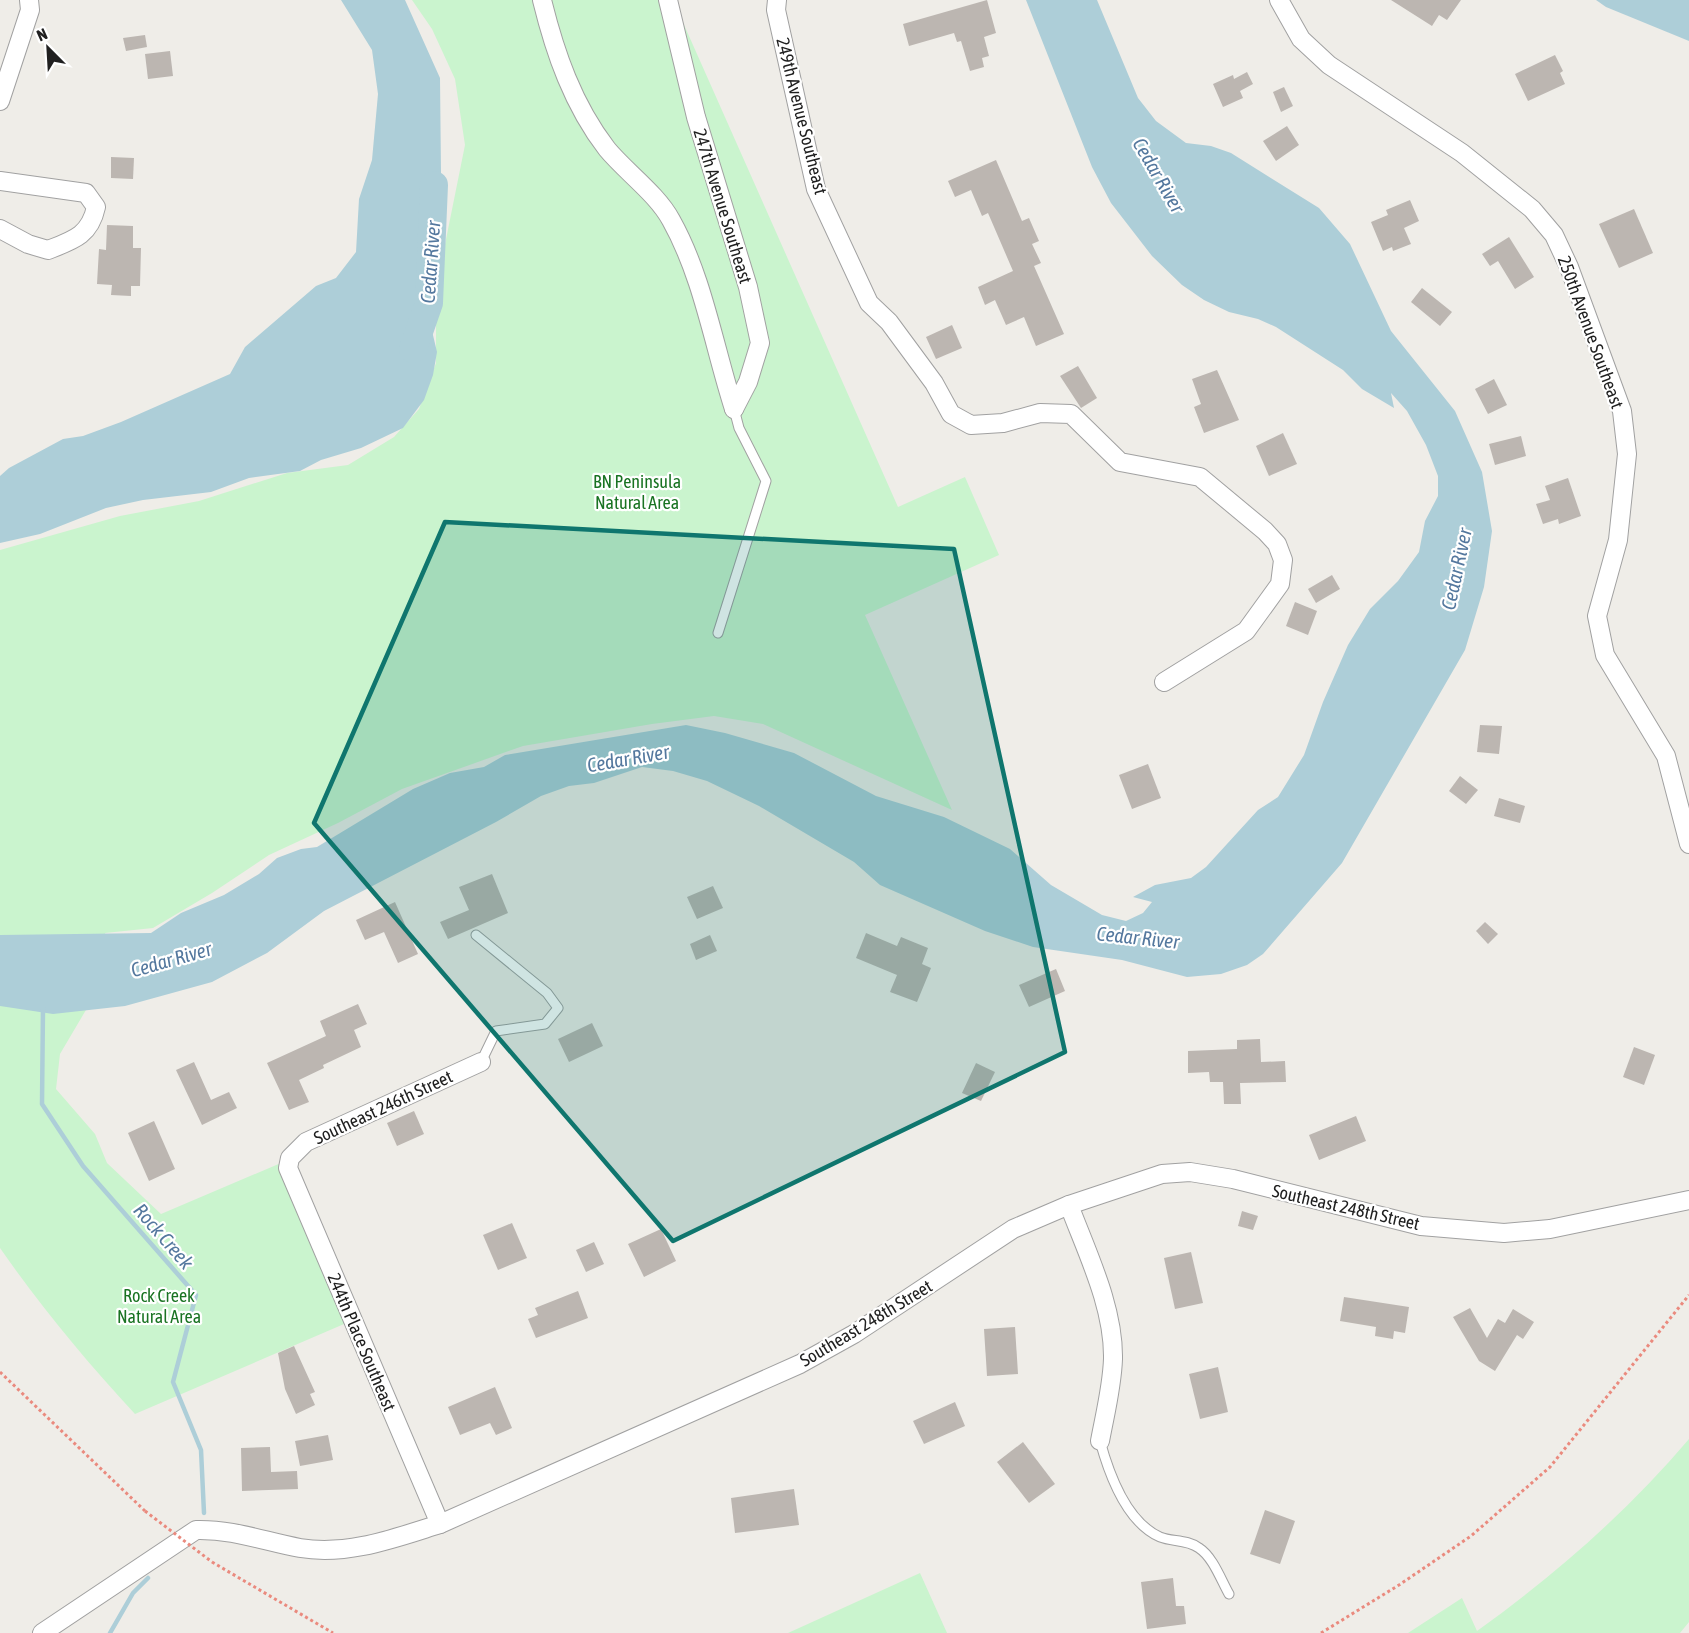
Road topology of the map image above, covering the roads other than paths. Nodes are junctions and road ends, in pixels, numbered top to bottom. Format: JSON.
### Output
{"nodes":[{"id":1,"x":29,"y":0,"type":"edge"},
{"id":2,"x":542,"y":0,"type":"edge"},
{"id":3,"x":668,"y":0,"type":"edge"},
{"id":4,"x":1279,"y":0,"type":"edge"},
{"id":5,"x":775,"y":3,"type":"edge"},
{"id":6,"x":0,"y":101,"type":"edge"},
{"id":7,"x":0,"y":181,"type":"edge"},
{"id":8,"x":0,"y":229,"type":"edge"},
{"id":9,"x":734,"y":409,"type":"junction"},
{"id":10,"x":718,"y":633,"type":"dead end"},
{"id":11,"x":1164,"y":682,"type":"dead end"},
{"id":12,"x":1689,"y":844,"type":"edge"},
{"id":13,"x":476,"y":935,"type":"dead end"},
{"id":14,"x":480,"y":1062,"type":"joint"},
{"id":15,"x":290,"y":1158,"type":"joint"},
{"id":16,"x":1689,"y":1200,"type":"edge"},
{"id":17,"x":1069,"y":1205,"type":"junction"},
{"id":18,"x":1100,"y":1441,"type":"joint"},
{"id":19,"x":440,"y":1524,"type":"junction"},
{"id":20,"x":1229,"y":1594,"type":"dead end"},
{"id":21,"x":42,"y":1633,"type":"edge"}],
"edges":[{"from":1,"to":6,"type":"street"},
{"from":2,"to":9,"type":"street"},
{"from":3,"to":9,"type":"street","name":"247th Avenue Southeast"},
{"from":4,"to":12,"type":"street","name":"250th Avenue Southeast"},
{"from":5,"to":11,"type":"street","name":"249th Avenue Southeast"},
{"from":7,"to":8,"type":"street"},
{"from":9,"to":10,"type":"lane"},
{"from":13,"to":14,"type":"lane"},
{"from":14,"to":15,"type":"street","name":"Southeast 246th Street"},
{"from":15,"to":19,"type":"street","name":"244th Place Southeast"},
{"from":16,"to":17,"type":"street","name":"Southeast 248th Street"},
{"from":17,"to":18,"type":"street"},
{"from":17,"to":19,"type":"street","name":"Southeast 248th Street"},
{"from":18,"to":20,"type":"lane"},
{"from":19,"to":21,"type":"street","name":"Southeast 248th Street"}]}
